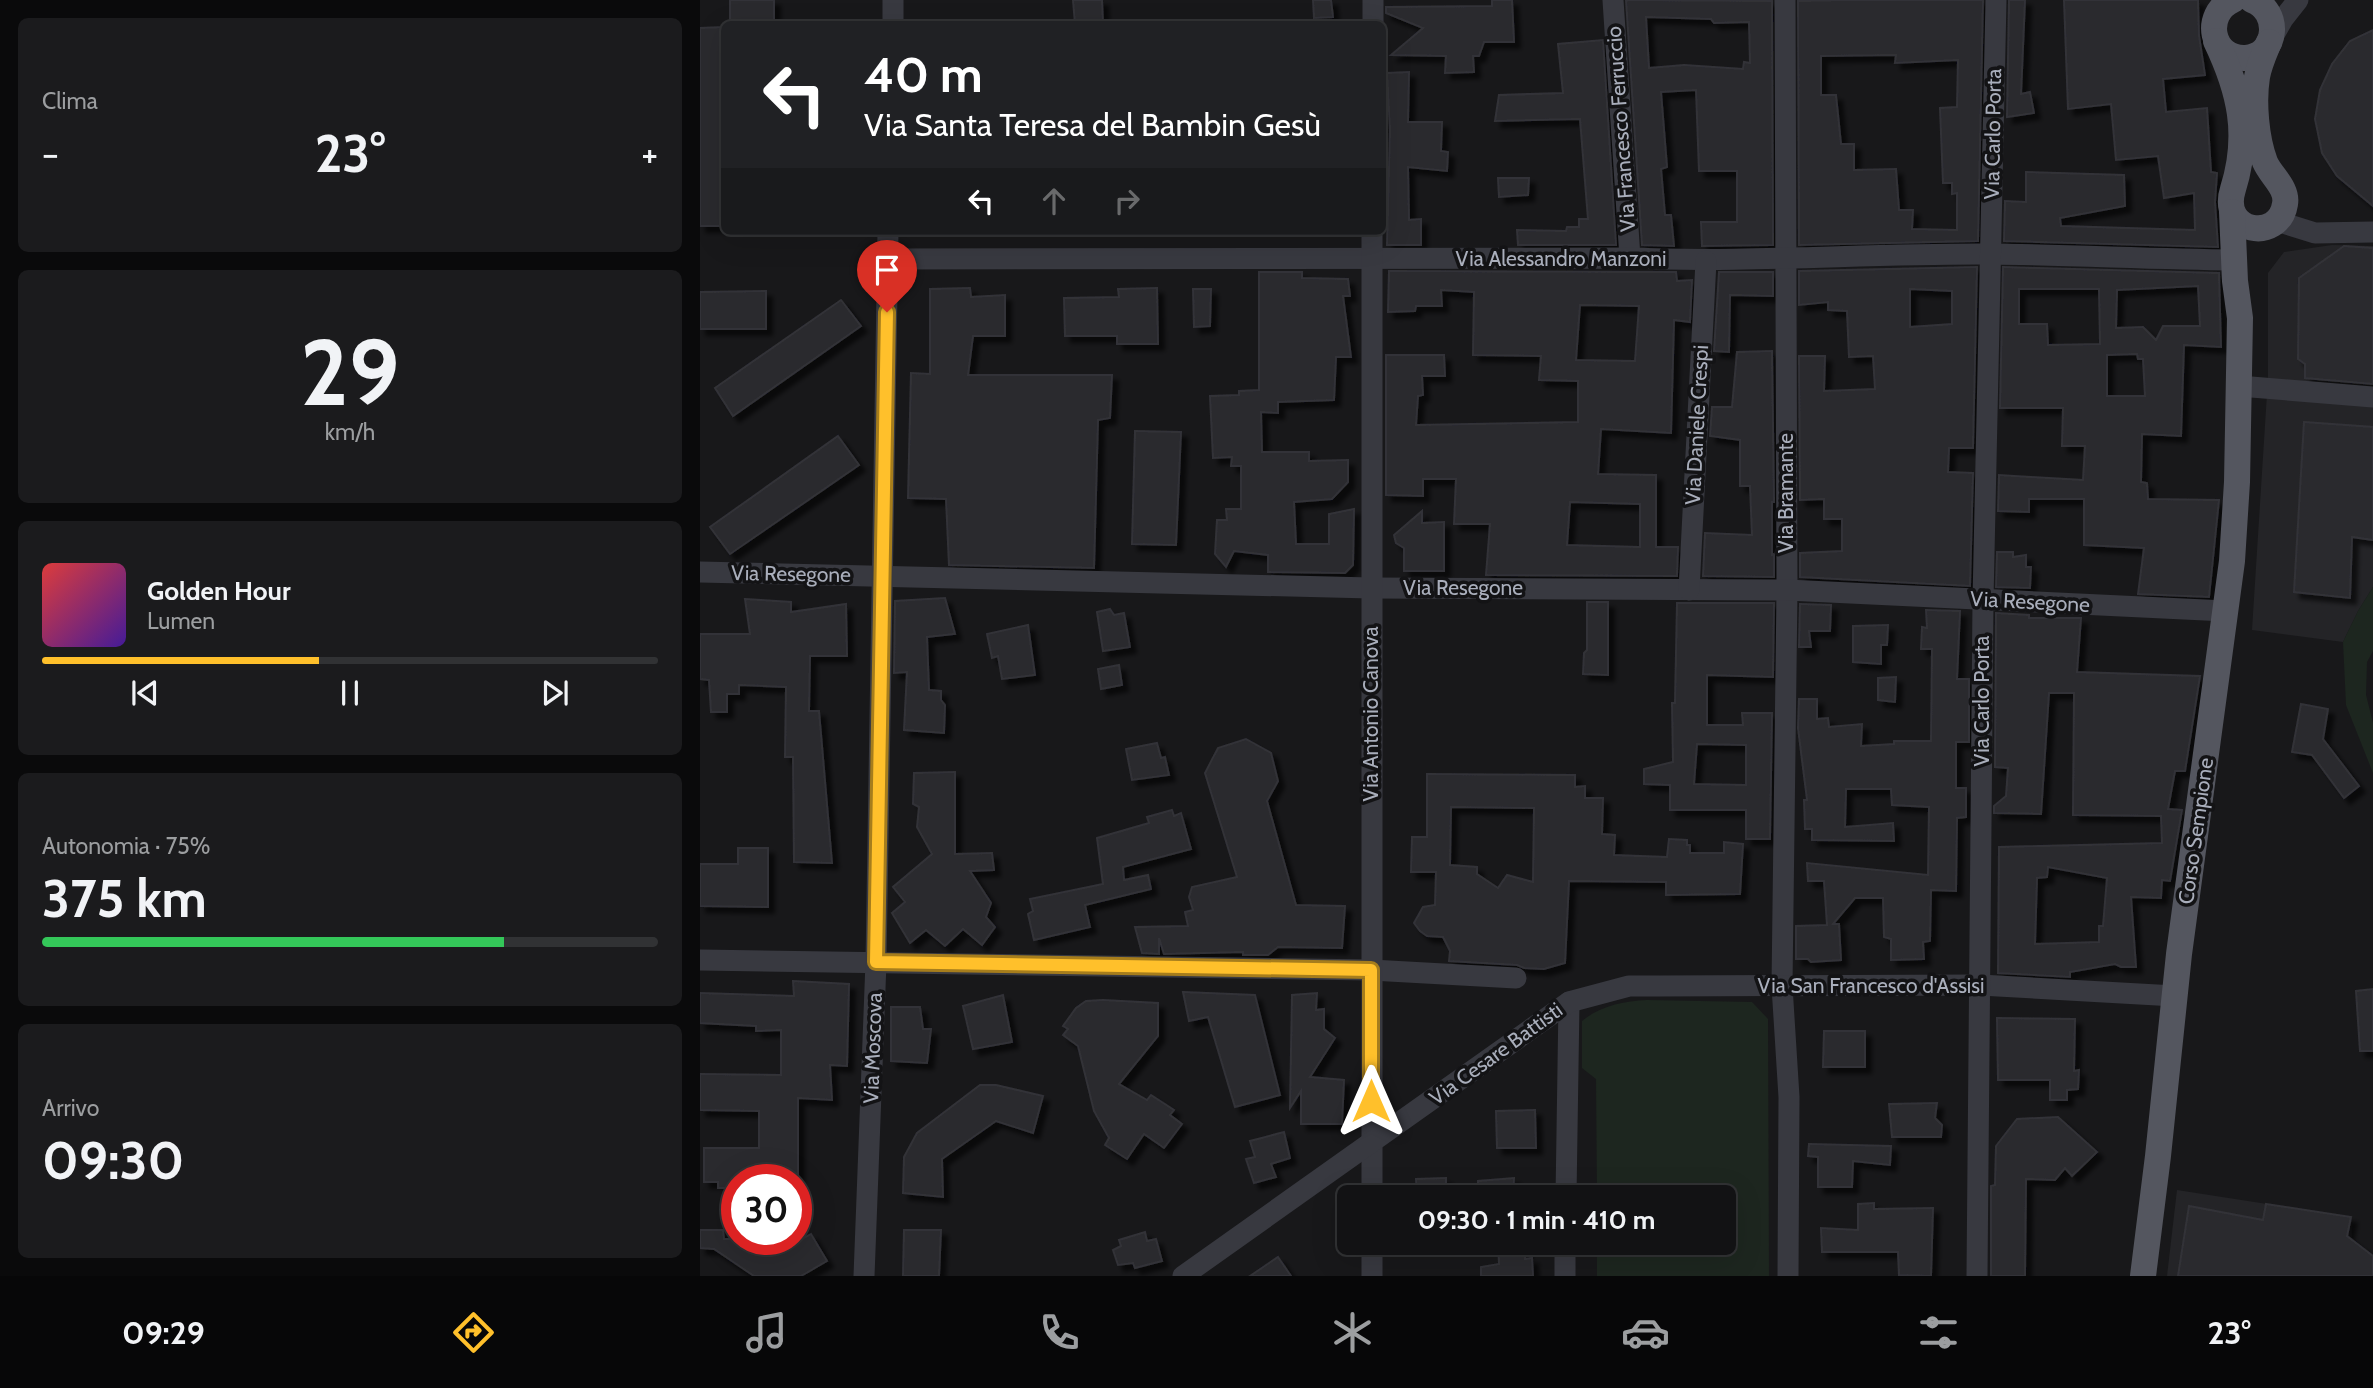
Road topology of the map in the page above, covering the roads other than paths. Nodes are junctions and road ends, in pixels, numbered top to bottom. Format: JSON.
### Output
{"nodes":[{"id":1,"x":893,"y":0,"type":"edge"},
{"id":2,"x":1373,"y":0,"type":"edge"},
{"id":3,"x":1613,"y":0,"type":"edge"},
{"id":4,"x":1785,"y":0,"type":"edge"},
{"id":5,"x":1996,"y":0,"type":"edge"},
{"id":6,"x":2298,"y":0,"type":"edge"},
{"id":7,"x":2240,"y":3,"type":"edge"},
{"id":8,"x":892,"y":21,"type":"edge"},
{"id":9,"x":1373,"y":21,"type":"edge"},
{"id":10,"x":2216,"y":41,"type":"junction"},
{"id":11,"x":2270,"y":41,"type":"junction"},
{"id":12,"x":2232,"y":212,"type":"junction"},
{"id":13,"x":2274,"y":218,"type":"junction"},
{"id":14,"x":2373,"y":232,"type":"edge"},
{"id":15,"x":888,"y":235,"type":"edge"},
{"id":16,"x":1372,"y":235,"type":"edge"},
{"id":17,"x":1990,"y":254,"type":"junction"},
{"id":18,"x":1785,"y":257,"type":"junction"},
{"id":19,"x":1372,"y":258,"type":"junction"},
{"id":20,"x":1630,"y":258,"type":"junction"},
{"id":21,"x":888,"y":259,"type":"junction"},
{"id":22,"x":2234,"y":260,"type":"junction"},
{"id":23,"x":1706,"y":261,"type":"junction"},
{"id":24,"x":2240,"y":318,"type":"junction"},
{"id":25,"x":2239,"y":386,"type":"junction"},
{"id":26,"x":2373,"y":397,"type":"edge"},
{"id":27,"x":700,"y":572,"type":"edge"},
{"id":28,"x":883,"y":576,"type":"junction"},
{"id":29,"x":1370,"y":587,"type":"junction"},
{"id":30,"x":1689,"y":590,"type":"junction"},
{"id":31,"x":1787,"y":590,"type":"junction"},
{"id":32,"x":1983,"y":600,"type":"junction"},
{"id":33,"x":2226,"y":611,"type":"junction"},
{"id":34,"x":700,"y":960,"type":"edge"},
{"id":35,"x":876,"y":962,"type":"junction"},
{"id":36,"x":1371,"y":970,"type":"junction"},
{"id":37,"x":1516,"y":978,"type":"dead end"},
{"id":38,"x":1980,"y":985,"type":"junction"},
{"id":39,"x":1782,"y":986,"type":"junction"},
{"id":40,"x":2175,"y":996,"type":"junction"},
{"id":41,"x":1569,"y":1002,"type":"junction"},
{"id":42,"x":1372,"y":1144,"type":"junction"},
{"id":43,"x":1372,"y":1185,"type":"edge"},
{"id":44,"x":1566,"y":1185,"type":"edge"},
{"id":45,"x":1372,"y":1255,"type":"edge"},
{"id":46,"x":1565,"y":1255,"type":"edge"},
{"id":47,"x":864,"y":1276,"type":"edge"},
{"id":48,"x":1183,"y":1276,"type":"edge"},
{"id":49,"x":1372,"y":1276,"type":"edge"},
{"id":50,"x":1565,"y":1276,"type":"edge"},
{"id":51,"x":1788,"y":1276,"type":"edge"},
{"id":52,"x":1976,"y":1276,"type":"edge"},
{"id":53,"x":2143,"y":1276,"type":"edge"}],
"edges":[{"from":1,"to":8,"type":"street"},
{"from":2,"to":9,"type":"street"},
{"from":3,"to":20,"type":"street","name":"Via Francesco Ferruccio"},
{"from":4,"to":18,"type":"street","name":"Via Bramante"},
{"from":5,"to":17,"type":"street","name":"Via Carlo Porta"},
{"from":6,"to":11,"type":"street"},
{"from":7,"to":10,"type":"main road","name":"Corso Sempione"},
{"from":7,"to":11,"type":"main road","name":"Corso Sempione"},
{"from":10,"to":11,"type":"main road"},
{"from":10,"to":12,"type":"main road","name":"Corso Sempione"},
{"from":11,"to":13,"type":"main road"},
{"from":12,"to":13,"type":"main road"},
{"from":12,"to":22,"type":"main road","name":"Corso Sempione"},
{"from":13,"to":14,"type":"street"},
{"from":13,"to":24,"type":"main road","name":"Corso Sempione"},
{"from":15,"to":21,"type":"street","name":"Via Moscova"},
{"from":16,"to":19,"type":"street","name":"Via Antonio Canova"},
{"from":17,"to":18,"type":"street","name":"Via Alessandro Manzoni"},
{"from":17,"to":22,"type":"street","name":"Via Alessandro Manzoni"},
{"from":17,"to":32,"type":"street","name":"Via Carlo Porta"},
{"from":18,"to":23,"type":"street","name":"Via Alessandro Manzoni"},
{"from":18,"to":31,"type":"street","name":"Via Bramante"},
{"from":19,"to":20,"type":"street","name":"Via Alessandro Manzoni"},
{"from":19,"to":21,"type":"street","name":"Via Alessandro Manzoni"},
{"from":19,"to":29,"type":"street","name":"Via Antonio Canova"},
{"from":20,"to":23,"type":"street","name":"Via Alessandro Manzoni"},
{"from":21,"to":28,"type":"street","name":"Via Moscova"},
{"from":22,"to":24,"type":"main road","name":"Corso Sempione"},
{"from":23,"to":30,"type":"street","name":"Via Daniele Crespi"},
{"from":24,"to":25,"type":"main road","name":"Corso Sempione"},
{"from":25,"to":26,"type":"street"},
{"from":25,"to":33,"type":"main road","name":"Corso Sempione"},
{"from":27,"to":28,"type":"street","name":"Via Resegone"},
{"from":28,"to":29,"type":"street","name":"Via Resegone"},
{"from":28,"to":35,"type":"street","name":"Via Moscova"},
{"from":29,"to":30,"type":"street","name":"Via Resegone"},
{"from":29,"to":36,"type":"street","name":"Via Antonio Canova"},
{"from":30,"to":31,"type":"street","name":"Via Resegone"},
{"from":31,"to":32,"type":"street","name":"Via Resegone"},
{"from":31,"to":39,"type":"street","name":"Via Bramante"},
{"from":32,"to":33,"type":"street","name":"Via Resegone"},
{"from":32,"to":38,"type":"street","name":"Via Carlo Porta"},
{"from":33,"to":40,"type":"main road","name":"Corso Sempione"},
{"from":34,"to":35,"type":"street"},
{"from":35,"to":36,"type":"street"},
{"from":35,"to":47,"type":"street","name":"Via Moscova"},
{"from":36,"to":37,"type":"street"},
{"from":36,"to":42,"type":"street","name":"Via Antonio Canova"},
{"from":38,"to":39,"type":"street","name":"Via San Francesco d'Assisi"},
{"from":38,"to":40,"type":"street","name":"Via San Francesco d'Assisi"},
{"from":38,"to":52,"type":"street","name":"Via Carlo Porta"},
{"from":39,"to":41,"type":"street","name":"Via San Francesco d'Assisi"},
{"from":39,"to":51,"type":"street","name":"Via Bramante"},
{"from":40,"to":53,"type":"main road","name":"Corso Sempione"},
{"from":41,"to":42,"type":"street","name":"Via Cesare Battisti"},
{"from":41,"to":44,"type":"street"},
{"from":42,"to":43,"type":"street","name":"Via Antonio Canova"},
{"from":42,"to":48,"type":"street","name":"Via Cesare Battisti"},
{"from":45,"to":49,"type":"street"},
{"from":46,"to":50,"type":"street"}]}
